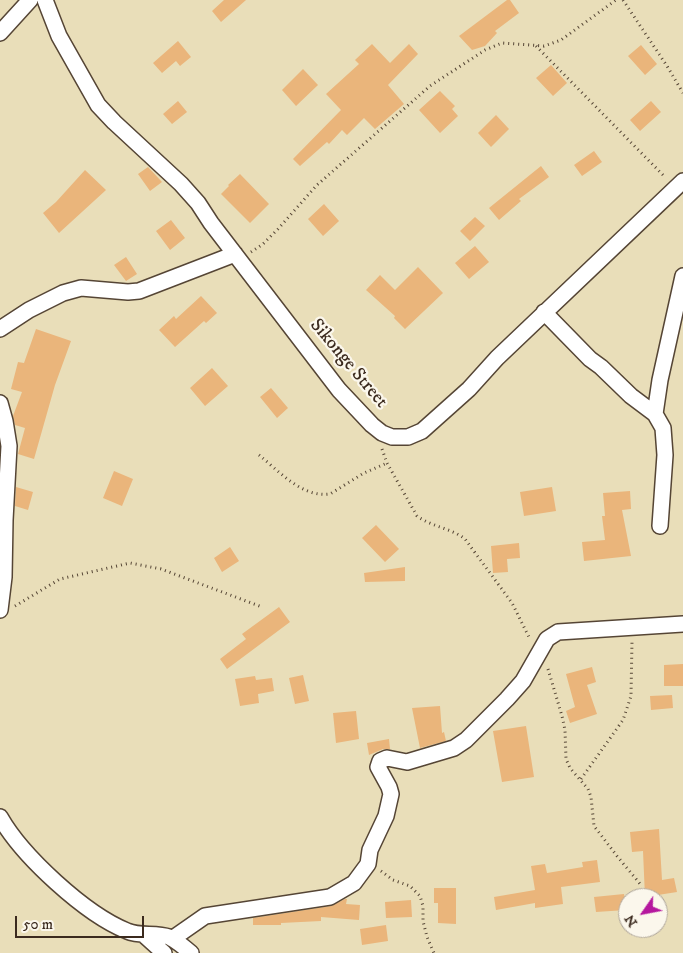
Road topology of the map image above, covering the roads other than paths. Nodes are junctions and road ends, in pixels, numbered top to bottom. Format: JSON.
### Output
{"nodes":[{"id":1,"x":30,"y":0,"type":"edge"},
{"id":2,"x":45,"y":0,"type":"edge"},
{"id":3,"x":0,"y":33,"type":"edge"},
{"id":4,"x":679,"y":185,"type":"edge"},
{"id":5,"x":238,"y":256,"type":"junction"},
{"id":6,"x":683,"y":276,"type":"edge"},
{"id":7,"x":544,"y":312,"type":"junction"},
{"id":8,"x":0,"y":329,"type":"edge"},
{"id":9,"x":0,"y":403,"type":"edge"},
{"id":10,"x":655,"y":414,"type":"junction"},
{"id":11,"x":660,"y":526,"type":"dead end"},
{"id":12,"x":6,"y":609,"type":"edge"},
{"id":13,"x":683,"y":624,"type":"edge"},
{"id":14,"x":0,"y":817,"type":"edge"},
{"id":15,"x":5,"y":832,"type":"edge"},
{"id":16,"x":144,"y":935,"type":"junction"},
{"id":17,"x":172,"y":939,"type":"junction"},
{"id":18,"x":164,"y":953,"type":"edge"},
{"id":19,"x":190,"y":953,"type":"edge"}],
"edges":[{"from":1,"to":3,"type":"street"},
{"from":2,"to":5,"type":"street","name":"Sikonge Street"},
{"from":4,"to":7,"type":"street","name":"Sikonge Street"},
{"from":5,"to":7,"type":"street","name":"Sikonge Street"},
{"from":5,"to":8,"type":"street"},
{"from":6,"to":10,"type":"street"},
{"from":7,"to":10,"type":"street"},
{"from":9,"to":12,"type":"street"},
{"from":10,"to":11,"type":"street"},
{"from":13,"to":17,"type":"street"},
{"from":14,"to":15,"type":"street"},
{"from":15,"to":16,"type":"street"},
{"from":16,"to":17,"type":"street"},
{"from":16,"to":18,"type":"street"},
{"from":17,"to":19,"type":"street"}]}
